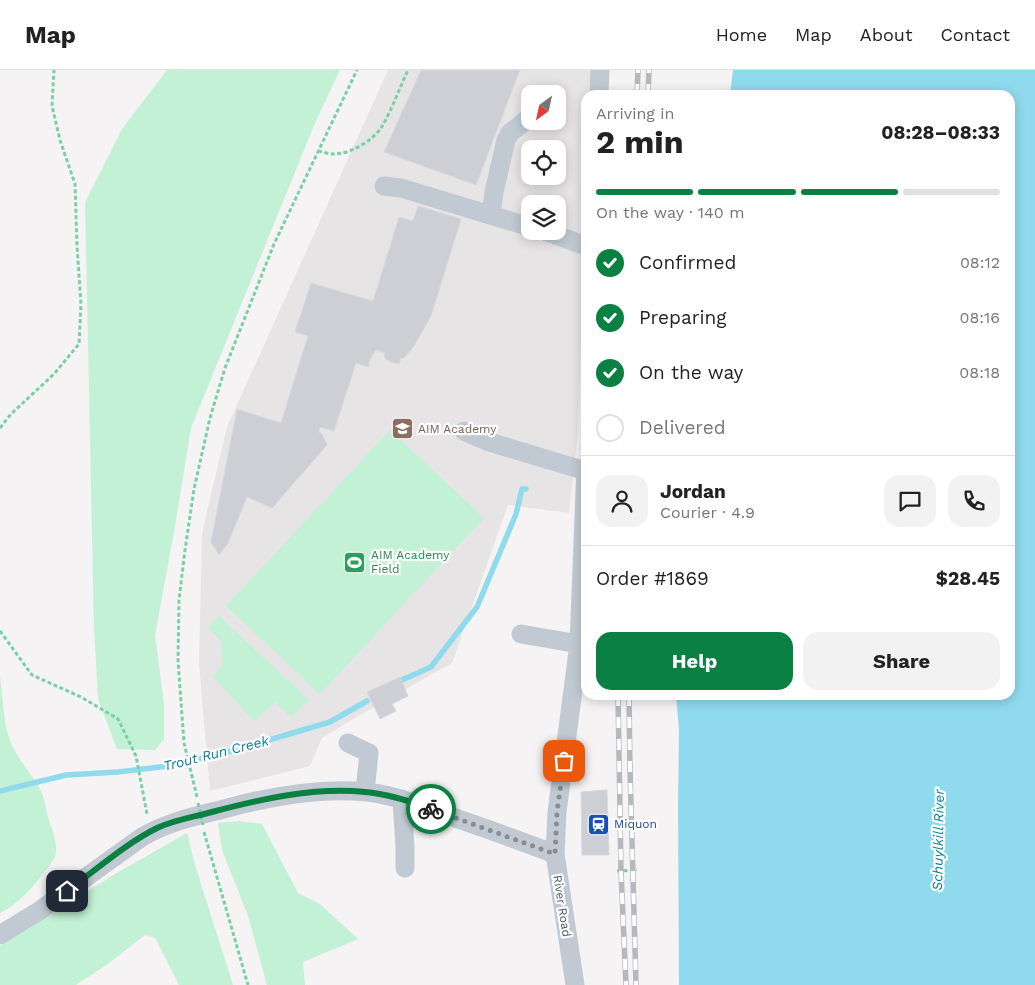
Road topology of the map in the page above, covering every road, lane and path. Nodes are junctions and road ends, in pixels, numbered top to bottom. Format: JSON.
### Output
{"nodes":[{"id":1,"x":54,"y":70,"type":"edge"},
{"id":2,"x":357,"y":70,"type":"edge"},
{"id":3,"x":408,"y":70,"type":"edge"},
{"id":4,"x":600,"y":70,"type":"edge"},
{"id":5,"x":599,"y":90,"type":"edge"},
{"id":6,"x":521,"y":123,"type":"edge"},
{"id":7,"x":318,"y":151,"type":"junction"},
{"id":8,"x":384,"y":186,"type":"dead end"},
{"id":9,"x":491,"y":214,"type":"junction"},
{"id":10,"x":521,"y":223,"type":"edge"},
{"id":11,"x":566,"y":239,"type":"edge"},
{"id":12,"x":581,"y":244,"type":"edge"},
{"id":13,"x":0,"y":428,"type":"edge"},
{"id":14,"x":464,"y":431,"type":"dead end"},
{"id":15,"x":581,"y":469,"type":"edge"},
{"id":16,"x":581,"y":594,"type":"edge"},
{"id":17,"x":0,"y":630,"type":"edge"},
{"id":18,"x":521,"y":634,"type":"dead end"},
{"id":19,"x":579,"y":644,"type":"junction"},
{"id":20,"x":348,"y":743,"type":"dead end"},
{"id":21,"x":365,"y":792,"type":"junction"},
{"id":22,"x":402,"y":799,"type":"junction"},
{"id":23,"x":150,"y":832,"type":"junction"},
{"id":24,"x":555,"y":854,"type":"junction"},
{"id":25,"x":405,"y":868,"type":"dead end"},
{"id":26,"x":636,"y":870,"type":"dead end"},
{"id":27,"x":617,"y":871,"type":"dead end"},
{"id":28,"x":0,"y":935,"type":"edge"},
{"id":29,"x":248,"y":985,"type":"edge"},
{"id":30,"x":575,"y":985,"type":"edge"}],
"edges":[{"from":1,"to":13,"type":"path"},
{"from":2,"to":7,"type":"path"},
{"from":3,"to":7,"type":"path"},
{"from":4,"to":5,"type":"street"},
{"from":6,"to":9,"type":"street"},
{"from":7,"to":29,"type":"path","bridge":true},
{"from":8,"to":9,"type":"street"},
{"from":9,"to":10,"type":"street"},
{"from":11,"to":12,"type":"street"},
{"from":14,"to":15,"type":"street"},
{"from":16,"to":19,"type":"street","name":"River Road"},
{"from":17,"to":23,"type":"path"},
{"from":18,"to":19,"type":"street"},
{"from":19,"to":24,"type":"street","name":"River Road"},
{"from":20,"to":21,"type":"street"},
{"from":21,"to":22,"type":"street"},
{"from":21,"to":23,"type":"street"},
{"from":22,"to":24,"type":"street"},
{"from":22,"to":25,"type":"street"},
{"from":23,"to":28,"type":"street"},
{"from":24,"to":30,"type":"street","name":"River Road"},
{"from":26,"to":27,"type":"path"}]}
